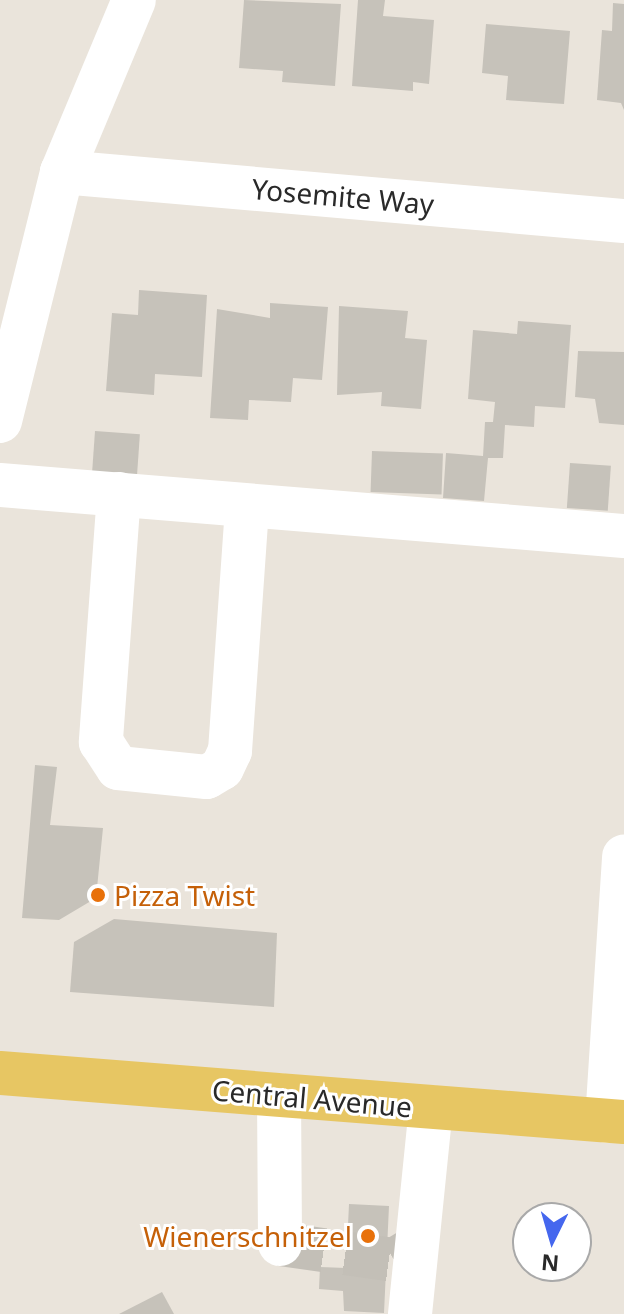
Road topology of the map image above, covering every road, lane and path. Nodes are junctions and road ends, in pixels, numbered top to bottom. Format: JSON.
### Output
{"nodes":[{"id":1,"x":134,"y":0,"type":"edge"},
{"id":2,"x":62,"y":172,"type":"junction"},
{"id":3,"x":624,"y":221,"type":"edge"},
{"id":4,"x":0,"y":421,"type":"edge"},
{"id":5,"x":0,"y":485,"type":"edge"},
{"id":6,"x":119,"y":494,"type":"junction"},
{"id":7,"x":247,"y":507,"type":"junction"},
{"id":8,"x":624,"y":536,"type":"edge"},
{"id":9,"x":624,"y":857,"type":"edge"},
{"id":10,"x":0,"y":1073,"type":"edge"},
{"id":11,"x":279,"y":1095,"type":"junction"},
{"id":12,"x":431,"y":1107,"type":"junction"},
{"id":13,"x":616,"y":1122,"type":"edge"},
{"id":14,"x":280,"y":1244,"type":"dead end"},
{"id":15,"x":410,"y":1314,"type":"edge"}],
"edges":[{"from":1,"to":2,"type":"street"},
{"from":2,"to":3,"type":"street","name":"Yosemite Way"},
{"from":2,"to":4,"type":"street"},
{"from":5,"to":6,"type":"street"},
{"from":6,"to":7,"type":"street"},
{"from":6,"to":7,"type":"street"},
{"from":7,"to":8,"type":"street"},
{"from":9,"to":13,"type":"street"},
{"from":10,"to":11,"type":"main road","name":"Central Avenue"},
{"from":11,"to":12,"type":"main road","name":"Central Avenue"},
{"from":11,"to":14,"type":"street"},
{"from":12,"to":13,"type":"main road","name":"Central Avenue"},
{"from":12,"to":15,"type":"street"}]}
